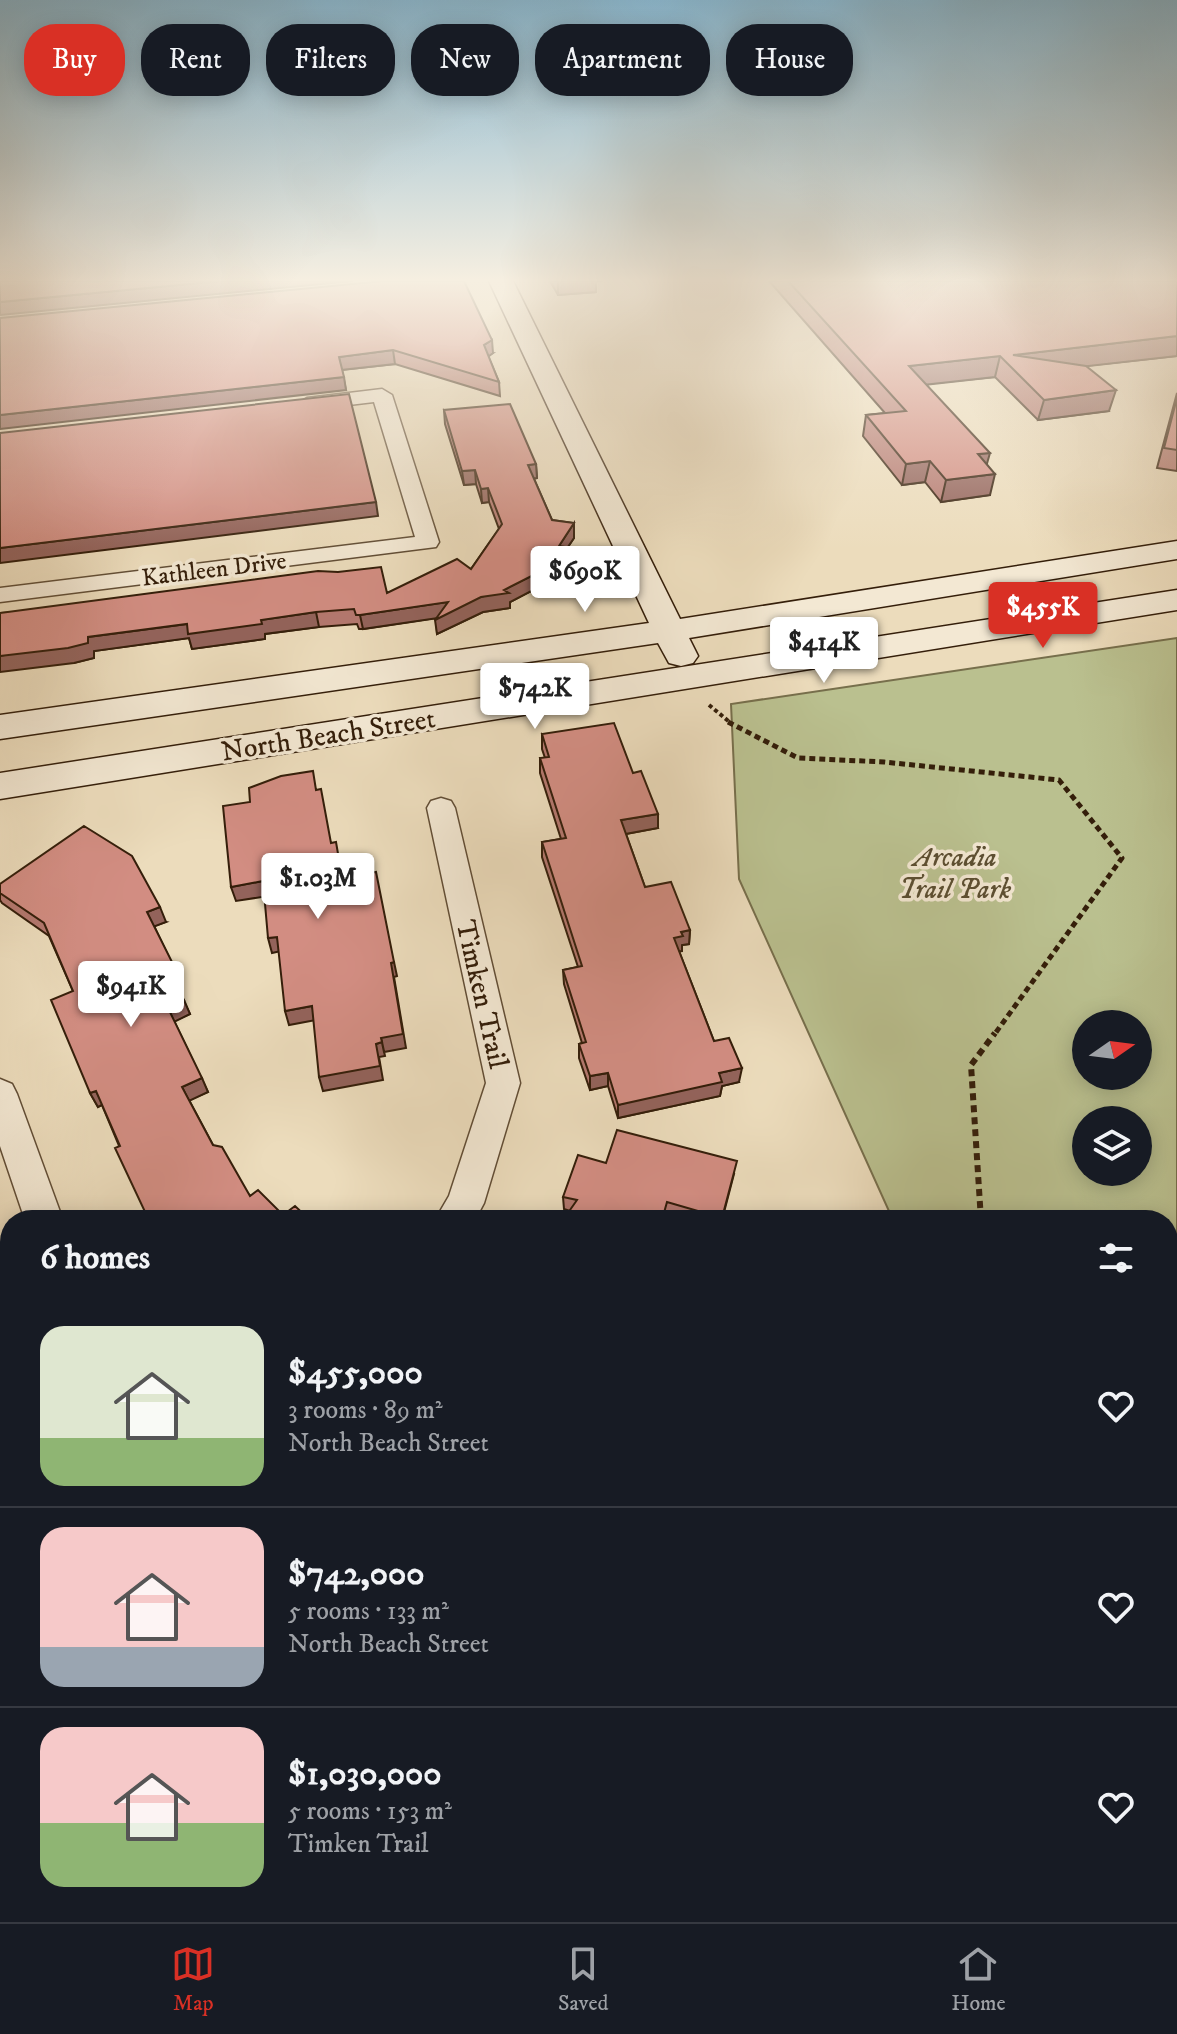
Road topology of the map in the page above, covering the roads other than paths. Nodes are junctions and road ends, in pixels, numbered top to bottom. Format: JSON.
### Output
{"nodes":[{"id":1,"x":544,"y":371,"type":"edge"},
{"id":2,"x":290,"y":406,"type":"edge"},
{"id":3,"x":1177,"y":550,"type":"edge"},
{"id":4,"x":1089,"y":564,"type":"junction"},
{"id":5,"x":0,"y":595,"type":"edge"},
{"id":6,"x":1177,"y":600,"type":"edge"},
{"id":7,"x":1129,"y":608,"type":"junction"},
{"id":8,"x":669,"y":631,"type":"junction"},
{"id":9,"x":696,"y":686,"type":"junction"},
{"id":10,"x":0,"y":727,"type":"edge"},
{"id":11,"x":0,"y":786,"type":"edge"},
{"id":12,"x":441,"y":808,"type":"dead end"},
{"id":13,"x":0,"y":1094,"type":"edge"},
{"id":14,"x":41,"y":1210,"type":"edge"},
{"id":15,"x":460,"y":1210,"type":"edge"}],
"edges":[{"from":1,"to":8,"type":"main road"},
{"from":2,"to":5,"type":"street","name":"Kathleen Drive"},
{"from":3,"to":4,"type":"main road","name":"North Beach Street"},
{"from":4,"to":7,"type":"main road"},
{"from":4,"to":8,"type":"main road","name":"North Beach Street"},
{"from":6,"to":7,"type":"main road","name":"North Beach Street"},
{"from":7,"to":9,"type":"main road","name":"North Beach Street"},
{"from":8,"to":9,"type":"main road"},
{"from":8,"to":10,"type":"main road","name":"North Beach Street"},
{"from":9,"to":11,"type":"main road","name":"North Beach Street"},
{"from":12,"to":15,"type":"street","name":"Timken Trail"},
{"from":13,"to":14,"type":"street"}]}
